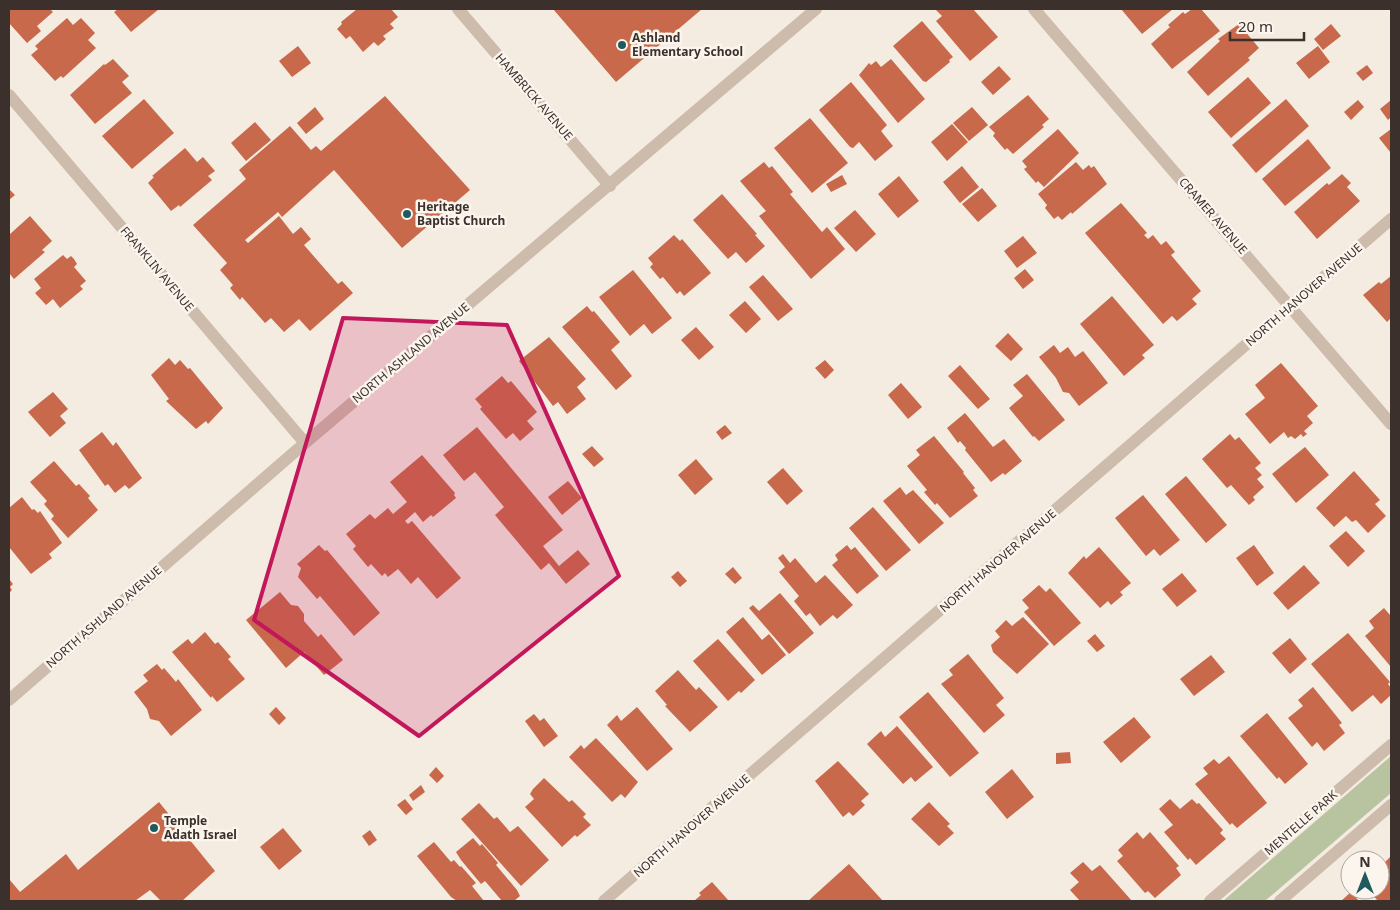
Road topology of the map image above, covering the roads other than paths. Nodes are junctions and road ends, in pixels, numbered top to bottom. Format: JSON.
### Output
{"nodes":[{"id":1,"x":458,"y":9,"type":"edge"},
{"id":2,"x":816,"y":9,"type":"edge"},
{"id":3,"x":1034,"y":9,"type":"edge"},
{"id":4,"x":9,"y":95,"type":"edge"},
{"id":5,"x":610,"y":186,"type":"junction"},
{"id":6,"x":1391,"y":219,"type":"edge"},
{"id":7,"x":1292,"y":307,"type":"junction"},
{"id":8,"x":1391,"y":424,"type":"edge"},
{"id":9,"x":305,"y":443,"type":"junction"},
{"id":10,"x":9,"y":699,"type":"edge"},
{"id":11,"x":1391,"y":745,"type":"edge"},
{"id":12,"x":1391,"y":805,"type":"edge"},
{"id":13,"x":604,"y":901,"type":"edge"},
{"id":14,"x":1210,"y":901,"type":"edge"},
{"id":15,"x":1280,"y":901,"type":"edge"}],
"edges":[{"from":1,"to":5,"type":"street","name":"HAMBRICK AVENUE"},
{"from":2,"to":5,"type":"street","name":"NORTH ASHLAND AVENUE"},
{"from":3,"to":7,"type":"street","name":"CRAMER AVENUE"},
{"from":4,"to":9,"type":"street","name":"FRANKLIN AVENUE"},
{"from":5,"to":9,"type":"street","name":"NORTH ASHLAND AVENUE"},
{"from":6,"to":7,"type":"street","name":"NORTH HANOVER AVENUE"},
{"from":7,"to":8,"type":"street","name":"CRAMER AVENUE"},
{"from":7,"to":13,"type":"street","name":"NORTH HANOVER AVENUE"},
{"from":9,"to":10,"type":"street","name":"NORTH ASHLAND AVENUE"},
{"from":11,"to":14,"type":"street","name":"MENTELLE PARK"},
{"from":12,"to":15,"type":"street"}]}
